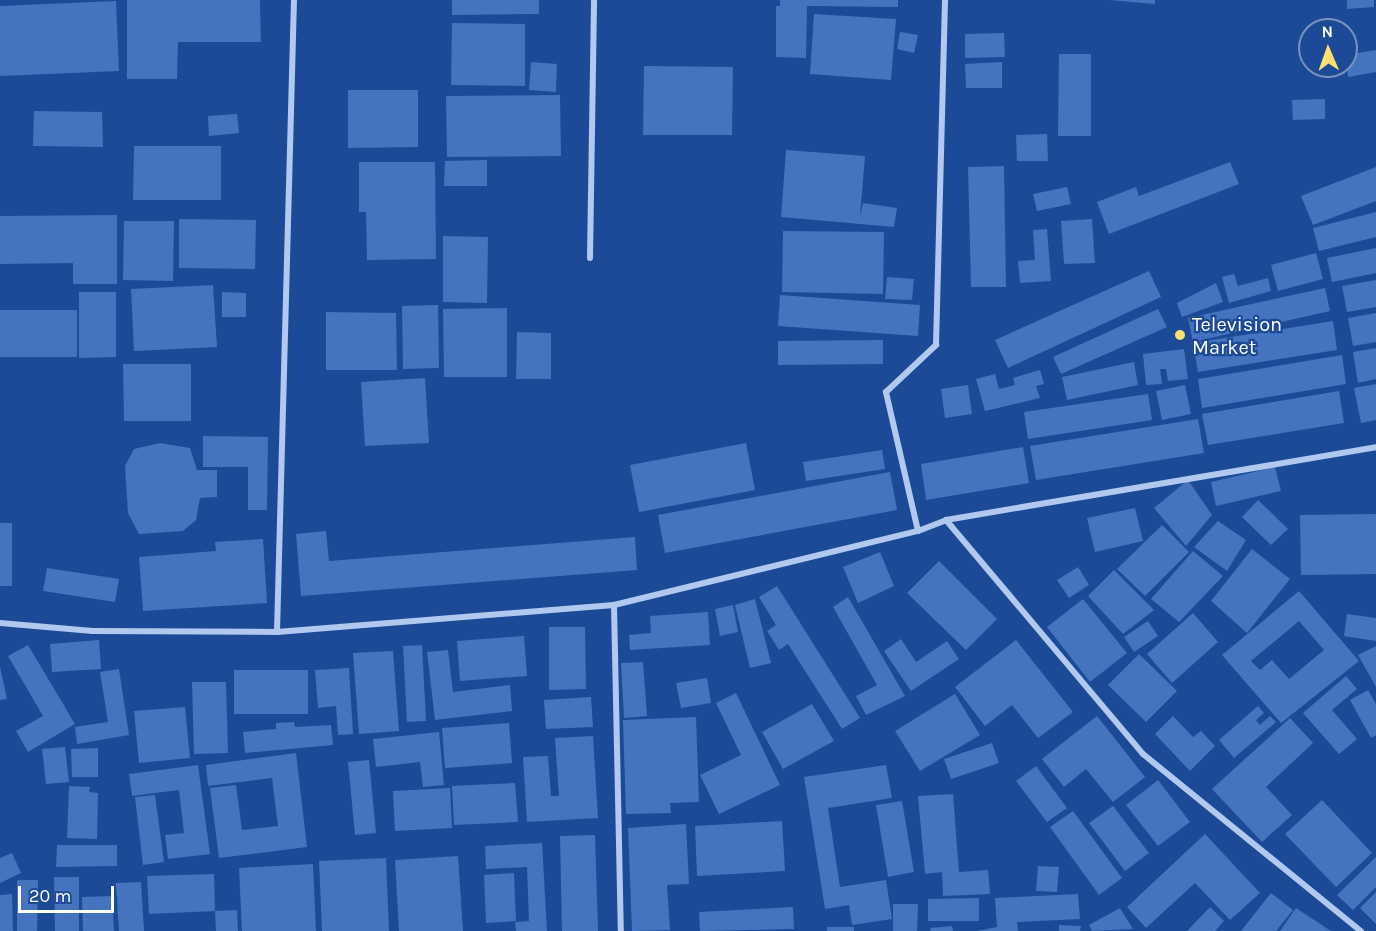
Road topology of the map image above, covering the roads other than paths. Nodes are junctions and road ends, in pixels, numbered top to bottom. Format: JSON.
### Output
{"nodes":[{"id":1,"x":294,"y":0,"type":"edge"},
{"id":2,"x":594,"y":0,"type":"edge"},
{"id":3,"x":945,"y":0,"type":"edge"},
{"id":4,"x":590,"y":258,"type":"dead end"},
{"id":5,"x":1376,"y":447,"type":"edge"},
{"id":6,"x":946,"y":520,"type":"junction"},
{"id":7,"x":918,"y":531,"type":"junction"},
{"id":8,"x":614,"y":605,"type":"junction"},
{"id":9,"x":0,"y":623,"type":"edge"},
{"id":10,"x":277,"y":632,"type":"junction"},
{"id":11,"x":621,"y":931,"type":"edge"},
{"id":12,"x":1361,"y":931,"type":"edge"}],
"edges":[{"from":1,"to":10,"type":"street"},
{"from":2,"to":4,"type":"street"},
{"from":3,"to":7,"type":"street"},
{"from":5,"to":6,"type":"street"},
{"from":6,"to":7,"type":"street"},
{"from":6,"to":12,"type":"street"},
{"from":7,"to":8,"type":"street"},
{"from":8,"to":10,"type":"street"},
{"from":8,"to":11,"type":"street"},
{"from":9,"to":10,"type":"street"}]}
